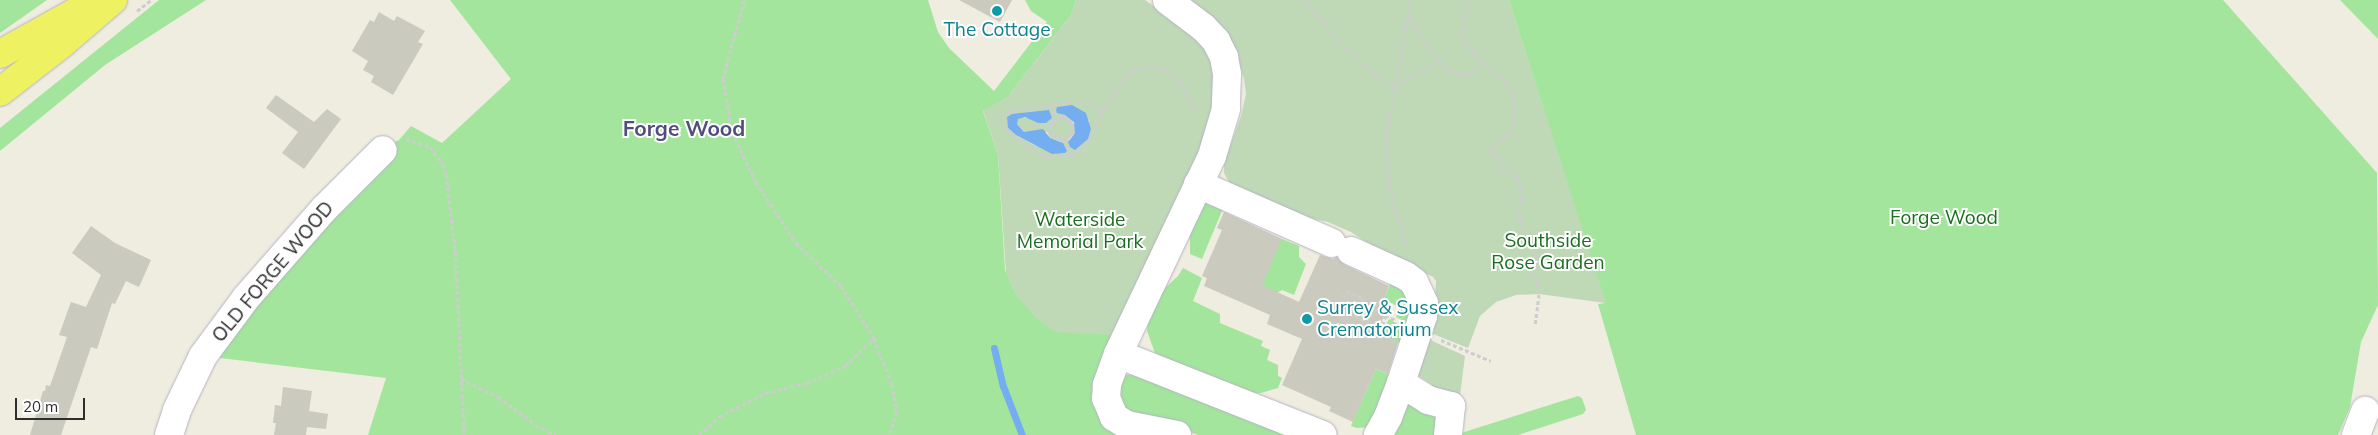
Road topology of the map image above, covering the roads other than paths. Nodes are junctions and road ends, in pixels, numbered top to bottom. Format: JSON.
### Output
{"nodes":[{"id":1,"x":97,"y":0,"type":"edge"},
{"id":2,"x":113,"y":0,"type":"edge"},
{"id":3,"x":1167,"y":0,"type":"edge"},
{"id":4,"x":0,"y":54,"type":"edge"},
{"id":5,"x":0,"y":92,"type":"edge"},
{"id":6,"x":383,"y":150,"type":"road end"},
{"id":7,"x":1198,"y":184,"type":"junction"},
{"id":8,"x":1118,"y":354,"type":"junction"},
{"id":9,"x":1402,"y":383,"type":"junction"},
{"id":10,"x":169,"y":435,"type":"edge"},
{"id":11,"x":1177,"y":435,"type":"edge"},
{"id":12,"x":1323,"y":435,"type":"edge"},
{"id":13,"x":1378,"y":435,"type":"edge"},
{"id":14,"x":1448,"y":435,"type":"edge"}],
"edges":[{"from":1,"to":4,"type":"main road"},
{"from":2,"to":5,"type":"main road"},
{"from":3,"to":7,"type":"street"},
{"from":6,"to":10,"type":"street","name":"OLD FORGE WOOD"},
{"from":7,"to":8,"type":"street"},
{"from":7,"to":9,"type":"street"},
{"from":8,"to":11,"type":"street"},
{"from":8,"to":12,"type":"street"},
{"from":9,"to":13,"type":"street"},
{"from":9,"to":14,"type":"street"}]}
